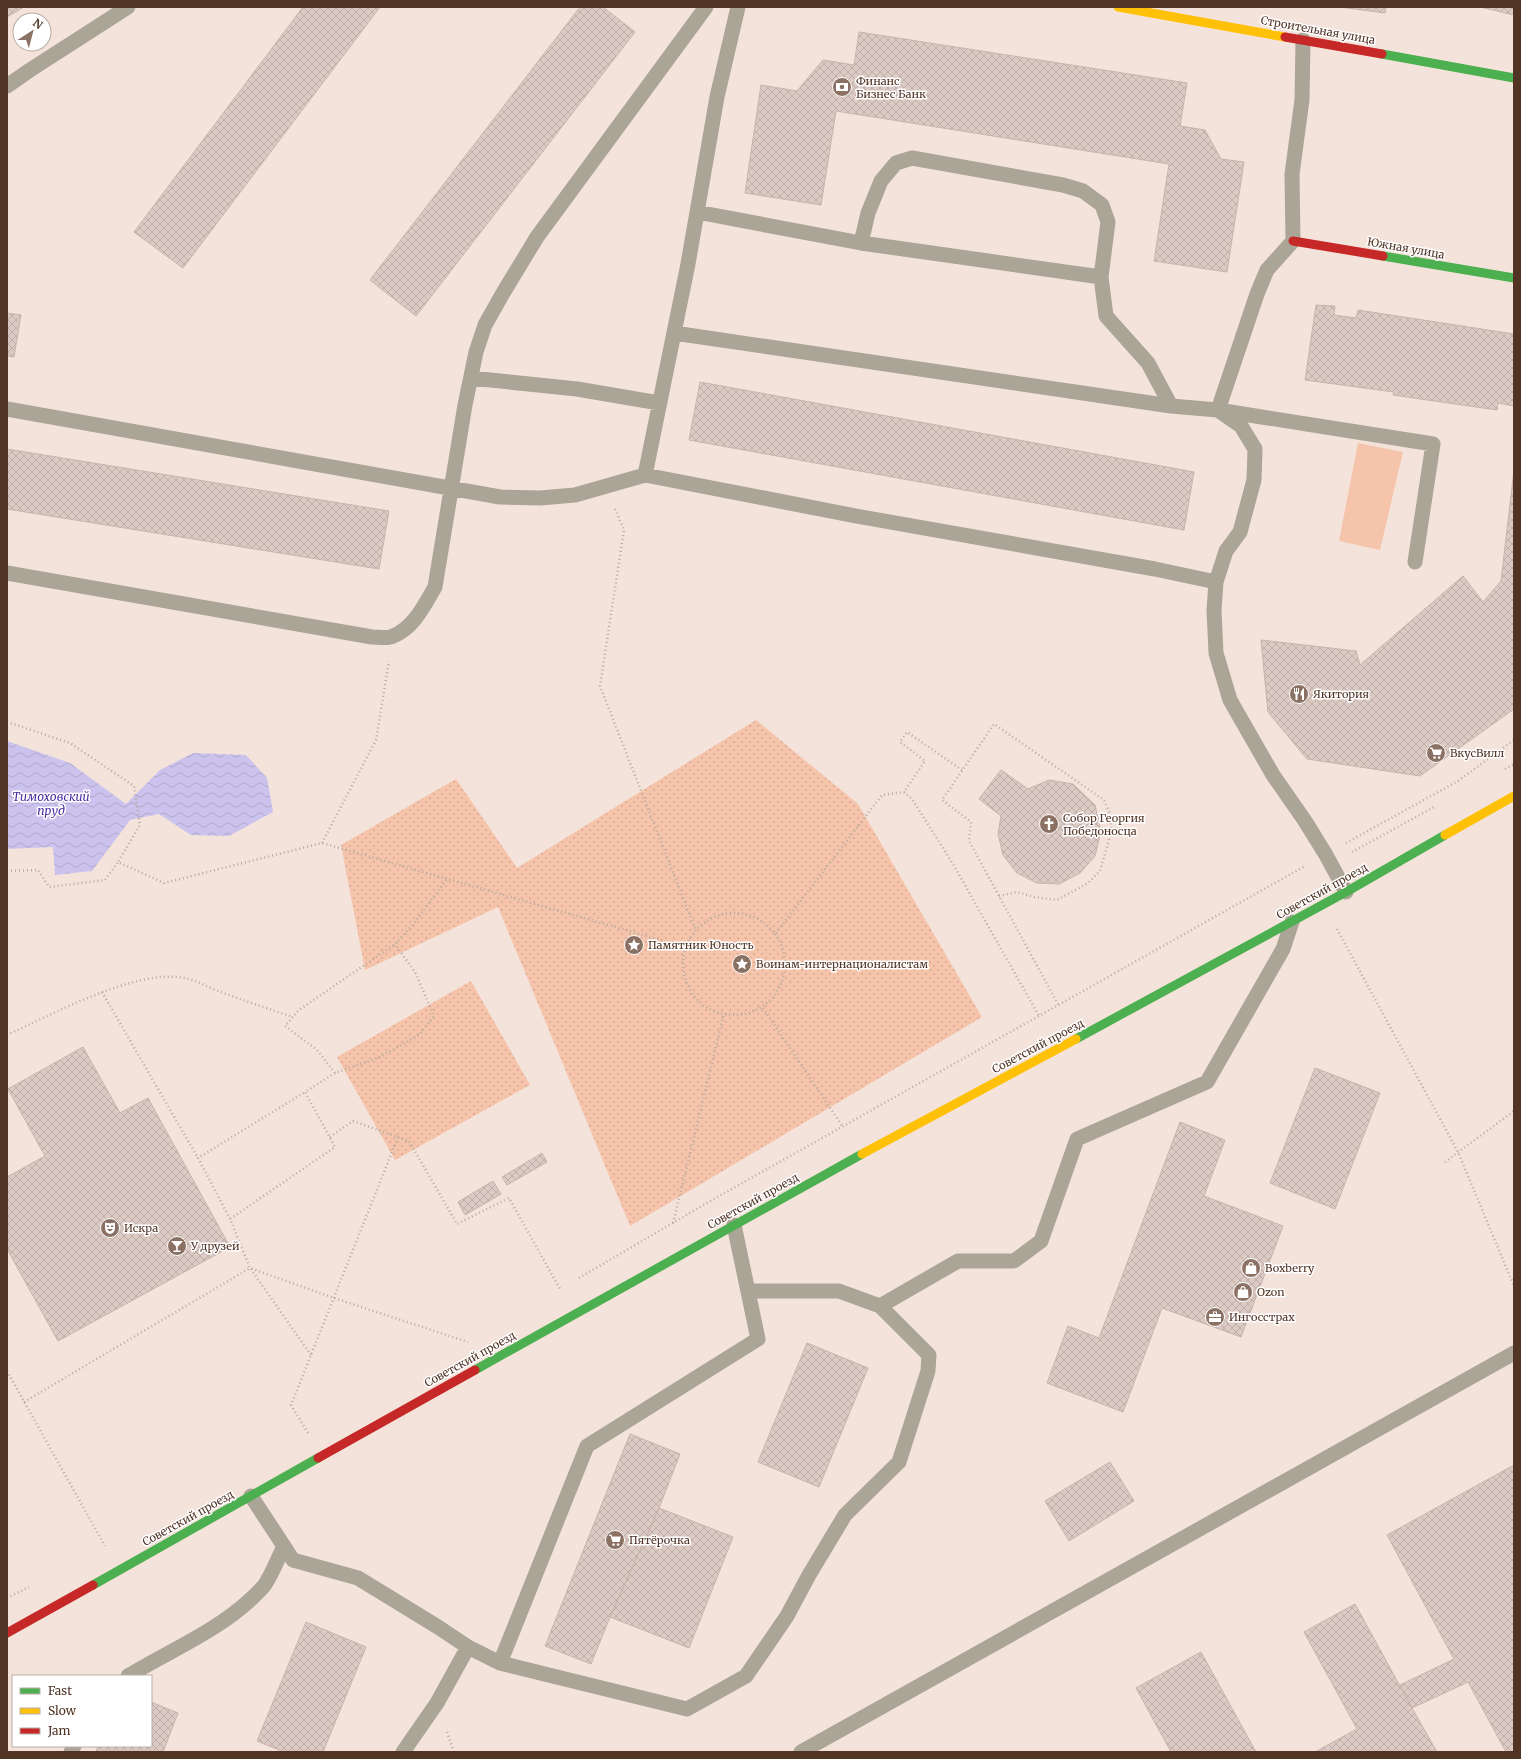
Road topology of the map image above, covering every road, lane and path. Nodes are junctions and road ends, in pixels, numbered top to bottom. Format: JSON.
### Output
{"nodes":[{"id":1,"x":128,"y":7,"type":"edge"},
{"id":2,"x":706,"y":7,"type":"edge"},
{"id":3,"x":738,"y":7,"type":"edge"},
{"id":4,"x":1118,"y":7,"type":"edge"},
{"id":5,"x":1303,"y":40,"type":"junction"},
{"id":6,"x":1514,"y":78,"type":"edge"},
{"id":7,"x":7,"y":86,"type":"edge"},
{"id":8,"x":697,"y":212,"type":"junction"},
{"id":9,"x":1294,"y":241,"type":"junction"},
{"id":10,"x":861,"y":243,"type":"junction"},
{"id":11,"x":1101,"y":277,"type":"junction"},
{"id":12,"x":1514,"y":278,"type":"edge"},
{"id":13,"x":674,"y":333,"type":"junction"},
{"id":14,"x":471,"y":378,"type":"junction"},
{"id":15,"x":660,"y":403,"type":"junction"},
{"id":16,"x":1171,"y":406,"type":"junction"},
{"id":17,"x":7,"y":409,"type":"edge"},
{"id":18,"x":1218,"y":410,"type":"junction"},
{"id":19,"x":645,"y":476,"type":"junction"},
{"id":20,"x":606,"y":486,"type":"junction"},
{"id":21,"x":451,"y":488,"type":"junction"},
{"id":22,"x":1415,"y":562,"type":"dead end"},
{"id":23,"x":7,"y":574,"type":"edge"},
{"id":24,"x":1216,"y":582,"type":"junction"},
{"id":25,"x":393,"y":637,"type":"junction"},
{"id":26,"x":7,"y":722,"type":"edge"},
{"id":27,"x":1514,"y":740,"type":"edge"},
{"id":28,"x":1514,"y":764,"type":"edge"},
{"id":29,"x":962,"y":770,"type":"junction"},
{"id":30,"x":1500,"y":771,"type":"dead end"},
{"id":31,"x":904,"y":792,"type":"junction"},
{"id":32,"x":1514,"y":796,"type":"edge"},
{"id":33,"x":1439,"y":804,"type":"dead end"},
{"id":34,"x":322,"y":842,"type":"junction"},
{"id":35,"x":1328,"y":859,"type":"junction"},
{"id":36,"x":118,"y":862,"type":"junction"},
{"id":37,"x":7,"y":871,"type":"edge"},
{"id":38,"x":447,"y":878,"type":"junction"},
{"id":39,"x":1346,"y":892,"type":"junction"},
{"id":40,"x":999,"y":896,"type":"junction"},
{"id":41,"x":1292,"y":922,"type":"junction"},
{"id":42,"x":1334,"y":923,"type":"dead end"},
{"id":43,"x":696,"y":931,"type":"junction"},
{"id":44,"x":776,"y":933,"type":"junction"},
{"id":45,"x":395,"y":944,"type":"junction"},
{"id":46,"x":685,"y":947,"type":"junction"},
{"id":47,"x":102,"y":992,"type":"junction"},
{"id":48,"x":1059,"y":1006,"type":"junction"},
{"id":49,"x":763,"y":1008,"type":"junction"},
{"id":50,"x":724,"y":1014,"type":"junction"},
{"id":51,"x":1039,"y":1016,"type":"junction"},
{"id":52,"x":293,"y":1017,"type":"junction"},
{"id":53,"x":7,"y":1035,"type":"edge"},
{"id":54,"x":335,"y":1073,"type":"junction"},
{"id":55,"x":305,"y":1092,"type":"junction"},
{"id":56,"x":1514,"y":1111,"type":"edge"},
{"id":57,"x":843,"y":1126,"type":"junction"},
{"id":58,"x":330,"y":1137,"type":"junction"},
{"id":59,"x":398,"y":1137,"type":"junction"},
{"id":60,"x":1458,"y":1152,"type":"junction"},
{"id":61,"x":198,"y":1158,"type":"junction"},
{"id":62,"x":1445,"y":1162,"type":"dead end"},
{"id":63,"x":230,"y":1219,"type":"junction"},
{"id":64,"x":673,"y":1223,"type":"junction"},
{"id":65,"x":734,"y":1225,"type":"junction"},
{"id":66,"x":250,"y":1268,"type":"junction"},
{"id":67,"x":573,"y":1281,"type":"dead end"},
{"id":68,"x":566,"y":1285,"type":"dead end"},
{"id":69,"x":1514,"y":1286,"type":"edge"},
{"id":70,"x":560,"y":1289,"type":"junction"},
{"id":71,"x":748,"y":1291,"type":"junction"},
{"id":72,"x":553,"y":1293,"type":"dead end"},
{"id":73,"x":334,"y":1298,"type":"junction"},
{"id":74,"x":880,"y":1306,"type":"junction"},
{"id":75,"x":463,"y":1345,"type":"dead end"},
{"id":76,"x":1514,"y":1353,"type":"edge"},
{"id":77,"x":312,"y":1355,"type":"junction"},
{"id":78,"x":7,"y":1371,"type":"edge"},
{"id":79,"x":24,"y":1402,"type":"junction"},
{"id":80,"x":315,"y":1430,"type":"dead end"},
{"id":81,"x":308,"y":1434,"type":"junction"},
{"id":82,"x":302,"y":1437,"type":"dead end"},
{"id":83,"x":251,"y":1496,"type":"junction"},
{"id":84,"x":112,"y":1543,"type":"dead end"},
{"id":85,"x":105,"y":1546,"type":"junction"},
{"id":86,"x":284,"y":1546,"type":"junction"},
{"id":87,"x":98,"y":1550,"type":"dead end"},
{"id":88,"x":35,"y":1583,"type":"dead end"},
{"id":89,"x":7,"y":1598,"type":"edge"},
{"id":90,"x":7,"y":1633,"type":"edge"},
{"id":91,"x":468,"y":1647,"type":"junction"},
{"id":92,"x":500,"y":1663,"type":"junction"},
{"id":93,"x":130,"y":1675,"type":"edge"},
{"id":94,"x":403,"y":1752,"type":"edge"},
{"id":95,"x":801,"y":1752,"type":"edge"}],
"edges":[{"from":1,"to":7,"type":"lane"},
{"from":2,"to":14,"type":"lane"},
{"from":3,"to":8,"type":"lane"},
{"from":4,"to":5,"type":"street","name":"Строительная улица"},
{"from":5,"to":6,"type":"street","name":"Строительная улица"},
{"from":5,"to":9,"type":"lane"},
{"from":8,"to":10,"type":"lane"},
{"from":8,"to":13,"type":"lane"},
{"from":9,"to":12,"type":"street","name":"Южная улица"},
{"from":9,"to":18,"type":"lane"},
{"from":10,"to":11,"type":"lane"},
{"from":10,"to":11,"type":"lane"},
{"from":11,"to":16,"type":"lane"},
{"from":13,"to":15,"type":"lane"},
{"from":13,"to":16,"type":"lane"},
{"from":14,"to":15,"type":"lane"},
{"from":14,"to":21,"type":"lane"},
{"from":15,"to":19,"type":"lane"},
{"from":16,"to":18,"type":"lane"},
{"from":17,"to":21,"type":"lane"},
{"from":18,"to":22,"type":"lane"},
{"from":18,"to":24,"type":"lane"},
{"from":19,"to":20,"type":"lane"},
{"from":19,"to":24,"type":"lane"},
{"from":20,"to":21,"type":"lane"},
{"from":20,"to":43,"type":"path"},
{"from":21,"to":25,"type":"lane"},
{"from":23,"to":25,"type":"lane"},
{"from":24,"to":35,"type":"lane"},
{"from":25,"to":34,"type":"path"},
{"from":26,"to":36,"type":"path"},
{"from":27,"to":35,"type":"path"},
{"from":28,"to":30,"type":"path"},
{"from":29,"to":31,"type":"path"},
{"from":29,"to":40,"type":"path"},
{"from":29,"to":40,"type":"path"},
{"from":31,"to":44,"type":"path"},
{"from":31,"to":51,"type":"path"},
{"from":32,"to":39,"type":"street","name":"Советский проезд"},
{"from":33,"to":35,"type":"path"},
{"from":34,"to":36,"type":"path"},
{"from":34,"to":38,"type":"path"},
{"from":35,"to":39,"type":"lane"},
{"from":35,"to":48,"type":"path"},
{"from":36,"to":37,"type":"path"},
{"from":38,"to":45,"type":"path"},
{"from":38,"to":46,"type":"path"},
{"from":39,"to":41,"type":"street","name":"Советский проезд"},
{"from":40,"to":48,"type":"path"},
{"from":41,"to":65,"type":"street","name":"Советский проезд"},
{"from":41,"to":74,"type":"lane"},
{"from":42,"to":60,"type":"path"},
{"from":43,"to":44,"type":"path"},
{"from":43,"to":46,"type":"path"},
{"from":44,"to":49,"type":"path"},
{"from":45,"to":52,"type":"path"},
{"from":45,"to":54,"type":"path"},
{"from":46,"to":50,"type":"path"},
{"from":47,"to":52,"type":"path"},
{"from":47,"to":53,"type":"path"},
{"from":47,"to":61,"type":"path"},
{"from":48,"to":51,"type":"path"},
{"from":49,"to":50,"type":"path"},
{"from":49,"to":57,"type":"path"},
{"from":50,"to":64,"type":"path"},
{"from":51,"to":57,"type":"path"},
{"from":52,"to":54,"type":"path"},
{"from":54,"to":55,"type":"path"},
{"from":55,"to":58,"type":"path"},
{"from":55,"to":61,"type":"path"},
{"from":56,"to":60,"type":"path"},
{"from":57,"to":64,"type":"path"},
{"from":58,"to":59,"type":"path"},
{"from":58,"to":63,"type":"path"},
{"from":59,"to":70,"type":"path"},
{"from":59,"to":73,"type":"path"},
{"from":60,"to":62,"type":"path"},
{"from":60,"to":69,"type":"path"},
{"from":61,"to":63,"type":"path"},
{"from":63,"to":66,"type":"path"},
{"from":64,"to":67,"type":"path"},
{"from":65,"to":71,"type":"lane"},
{"from":65,"to":83,"type":"street","name":"Советский проезд"},
{"from":66,"to":73,"type":"path"},
{"from":66,"to":77,"type":"path"},
{"from":66,"to":79,"type":"path"},
{"from":68,"to":70,"type":"path"},
{"from":70,"to":72,"type":"path"},
{"from":71,"to":74,"type":"lane"},
{"from":71,"to":92,"type":"lane"},
{"from":73,"to":75,"type":"path"},
{"from":73,"to":77,"type":"path"},
{"from":74,"to":92,"type":"lane"},
{"from":76,"to":95,"type":"lane"},
{"from":77,"to":81,"type":"path"},
{"from":78,"to":79,"type":"path"},
{"from":79,"to":85,"type":"path"},
{"from":80,"to":81,"type":"path"},
{"from":81,"to":82,"type":"path"},
{"from":83,"to":86,"type":"lane"},
{"from":83,"to":90,"type":"street","name":"Советский проезд"},
{"from":84,"to":85,"type":"path"},
{"from":85,"to":87,"type":"path"},
{"from":86,"to":91,"type":"lane"},
{"from":86,"to":93,"type":"lane"},
{"from":88,"to":89,"type":"path"},
{"from":91,"to":92,"type":"lane"},
{"from":91,"to":94,"type":"lane"}]}
